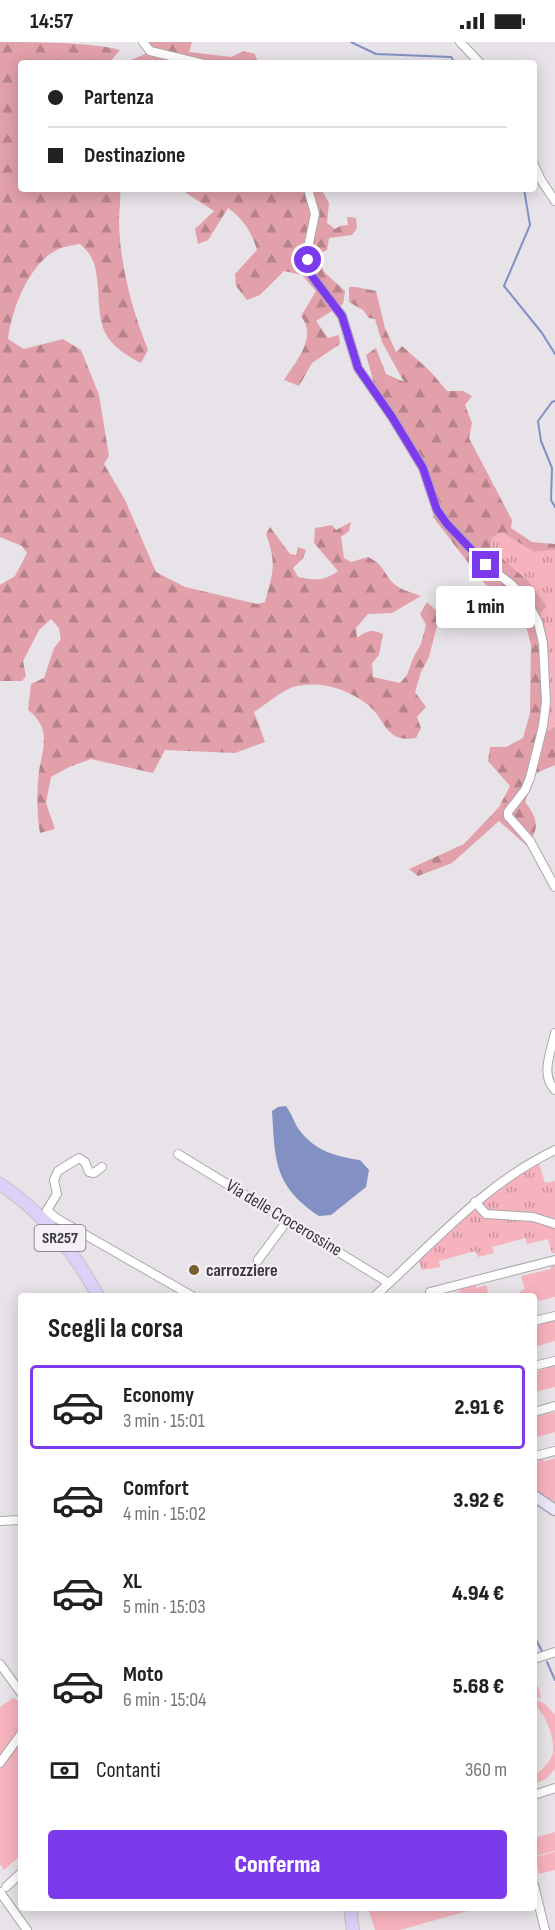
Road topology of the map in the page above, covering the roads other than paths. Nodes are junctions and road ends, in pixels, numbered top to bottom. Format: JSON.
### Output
{"nodes":[{"id":1,"x":143,"y":42,"type":"edge"},
{"id":2,"x":460,"y":42,"type":"edge"},
{"id":3,"x":188,"y":60,"type":"edge"},
{"id":4,"x":477,"y":60,"type":"edge"},
{"id":5,"x":537,"y":171,"type":"edge"},
{"id":6,"x":310,"y":192,"type":"edge"},
{"id":7,"x":555,"y":201,"type":"edge"},
{"id":8,"x":555,"y":887,"type":"edge"},
{"id":9,"x":555,"y":1033,"type":"edge"},
{"id":10,"x":555,"y":1090,"type":"edge"},
{"id":11,"x":555,"y":1150,"type":"edge"},
{"id":12,"x":178,"y":1154,"type":"dead end"},
{"id":13,"x":102,"y":1167,"type":"dead end"},
{"id":14,"x":5,"y":1187,"type":"edge"},
{"id":15,"x":475,"y":1202,"type":"junction"},
{"id":16,"x":287,"y":1221,"type":"junction"},
{"id":17,"x":555,"y":1224,"type":"edge"},
{"id":18,"x":258,"y":1260,"type":"dead end"},
{"id":19,"x":555,"y":1260,"type":"edge"},
{"id":20,"x":389,"y":1283,"type":"junction"},
{"id":21,"x":430,"y":1292,"type":"dead end"},
{"id":22,"x":96,"y":1293,"type":"edge"},
{"id":23,"x":187,"y":1293,"type":"edge"},
{"id":24,"x":378,"y":1293,"type":"edge"},
{"id":25,"x":555,"y":1316,"type":"edge"},
{"id":26,"x":537,"y":1321,"type":"edge"},
{"id":27,"x":555,"y":1361,"type":"edge"},
{"id":28,"x":537,"y":1365,"type":"edge"},
{"id":29,"x":555,"y":1406,"type":"edge"},
{"id":30,"x":537,"y":1411,"type":"edge"},
{"id":31,"x":555,"y":1451,"type":"edge"},
{"id":32,"x":539,"y":1455,"type":"dead end"},
{"id":33,"x":537,"y":1498,"type":"edge"},
{"id":34,"x":555,"y":1510,"type":"edge"},
{"id":35,"x":18,"y":1520,"type":"edge"},
{"id":36,"x":0,"y":1521,"type":"edge"},
{"id":37,"x":555,"y":1652,"type":"edge"},
{"id":38,"x":537,"y":1658,"type":"edge"},
{"id":39,"x":0,"y":1664,"type":"edge"},
{"id":40,"x":18,"y":1689,"type":"edge"},
{"id":41,"x":18,"y":1738,"type":"edge"},
{"id":42,"x":0,"y":1763,"type":"edge"},
{"id":43,"x":555,"y":1788,"type":"edge"},
{"id":44,"x":537,"y":1794,"type":"edge"},
{"id":45,"x":18,"y":1876,"type":"edge"},
{"id":46,"x":3,"y":1890,"type":"edge"},
{"id":47,"x":537,"y":1897,"type":"edge"},
{"id":48,"x":350,"y":1911,"type":"edge"},
{"id":49,"x":27,"y":1930,"type":"edge"},
{"id":50,"x":353,"y":1930,"type":"edge"},
{"id":51,"x":545,"y":1930,"type":"edge"}],
"edges":[{"from":1,"to":3,"type":"street"},
{"from":2,"to":4,"type":"street"},
{"from":5,"to":7,"type":"street"},
{"from":6,"to":8,"type":"street"},
{"from":9,"to":10,"type":"street"},
{"from":11,"to":15,"type":"street"},
{"from":12,"to":16,"type":"street","name":"Via delle Crocerossine"},
{"from":13,"to":23,"type":"street"},
{"from":14,"to":22,"type":"main road","number":"SR257"},
{"from":15,"to":17,"type":"street"},
{"from":15,"to":20,"type":"street"},
{"from":16,"to":18,"type":"street"},
{"from":16,"to":20,"type":"street","name":"Via delle Crocerossine"},
{"from":19,"to":21,"type":"street"},
{"from":20,"to":24,"type":"street"},
{"from":25,"to":26,"type":"street"},
{"from":27,"to":28,"type":"street"},
{"from":29,"to":30,"type":"street"},
{"from":31,"to":32,"type":"street"},
{"from":33,"to":34,"type":"main road"},
{"from":35,"to":36,"type":"street"},
{"from":37,"to":38,"type":"street"},
{"from":39,"to":40,"type":"street"},
{"from":41,"to":42,"type":"street"},
{"from":43,"to":44,"type":"street"},
{"from":45,"to":46,"type":"street"},
{"from":46,"to":49,"type":"street"},
{"from":47,"to":51,"type":"street"},
{"from":48,"to":50,"type":"main road"}]}
